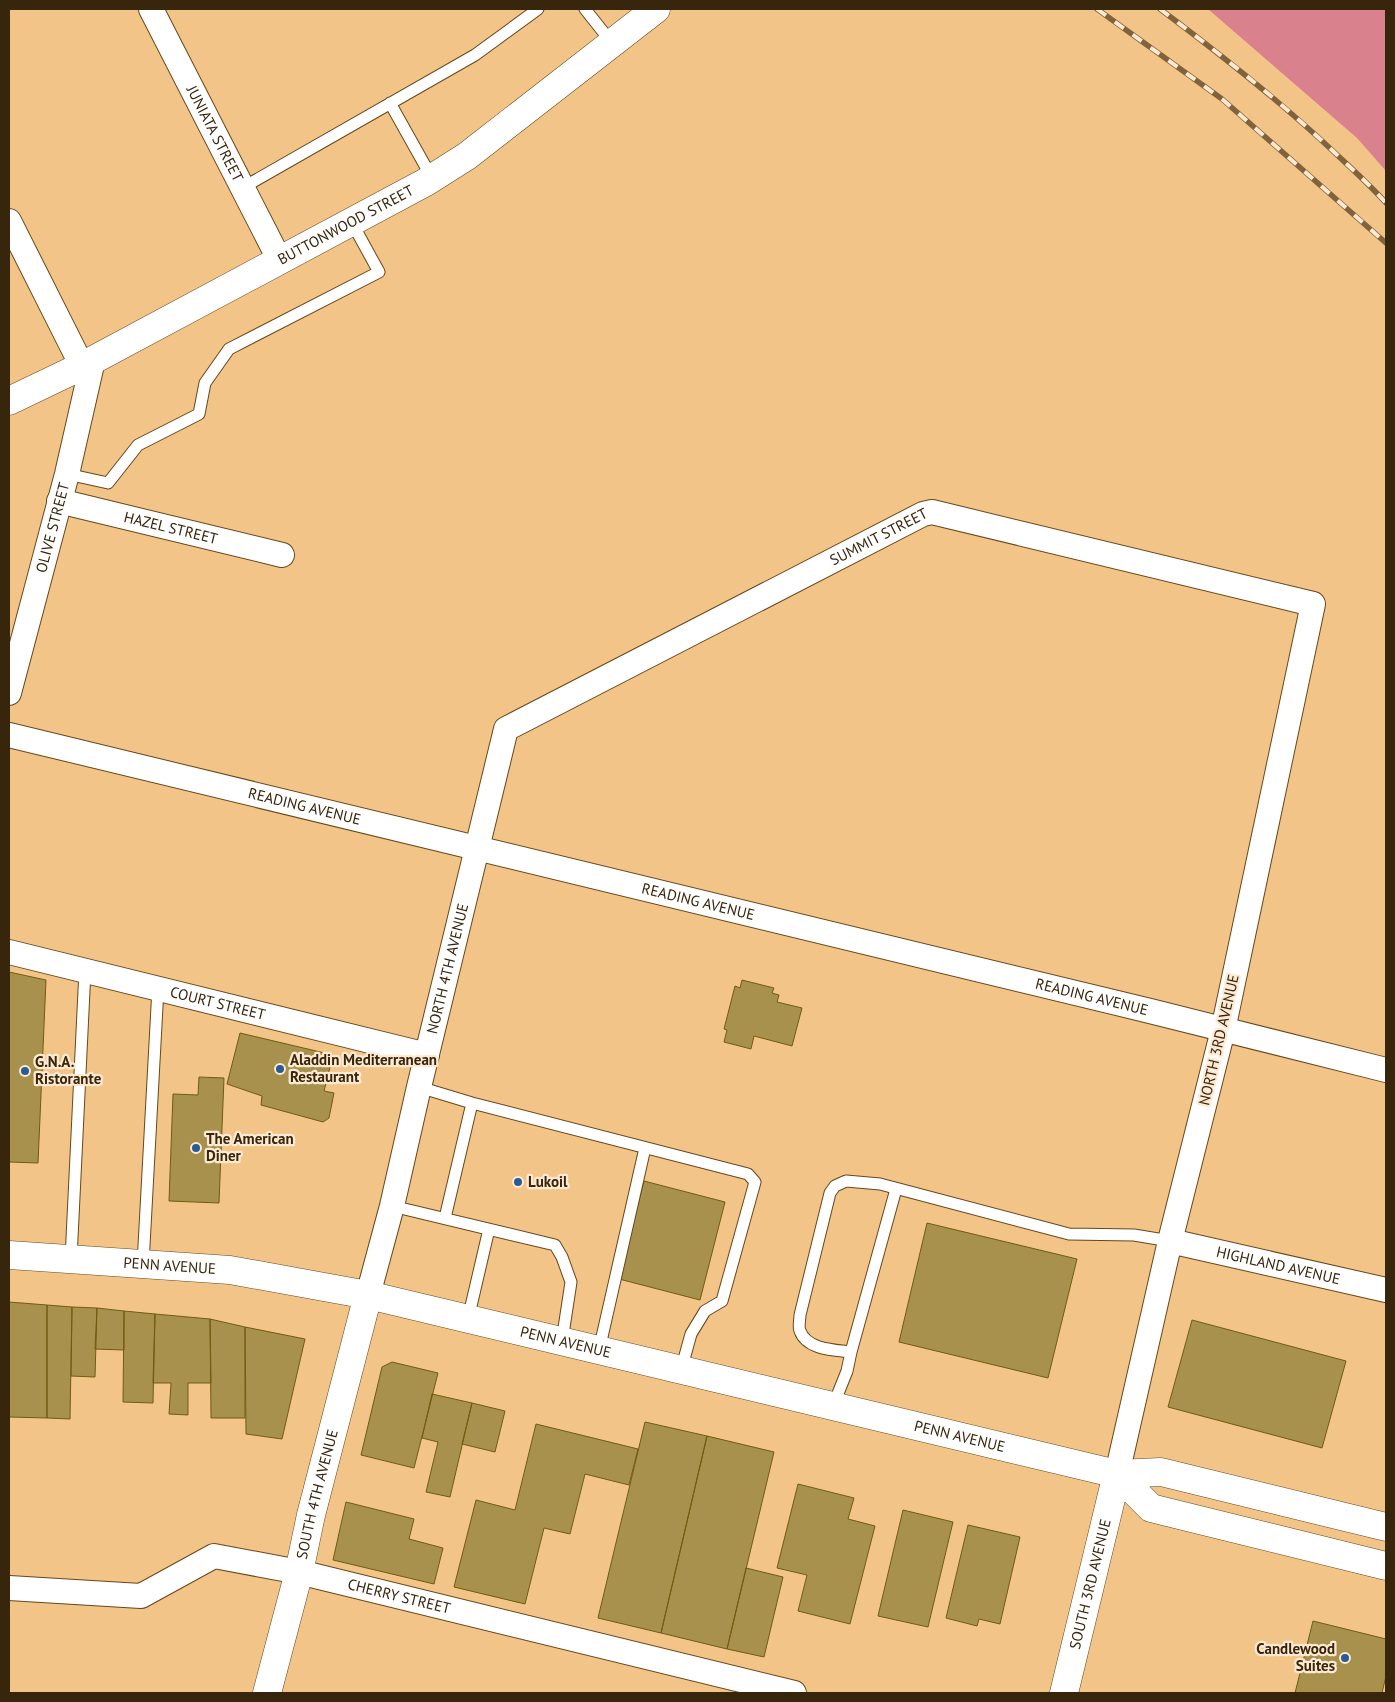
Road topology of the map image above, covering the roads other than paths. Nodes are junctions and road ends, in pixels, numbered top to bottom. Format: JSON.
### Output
{"nodes":[{"id":1,"x":150,"y":9,"type":"edge"},
{"id":2,"x":538,"y":9,"type":"edge"},
{"id":3,"x":585,"y":9,"type":"edge"},
{"id":4,"x":656,"y":9,"type":"edge"},
{"id":5,"x":612,"y":43,"type":"junction"},
{"id":6,"x":390,"y":103,"type":"junction"},
{"id":7,"x":432,"y":178,"type":"junction"},
{"id":8,"x":242,"y":188,"type":"junction"},
{"id":9,"x":9,"y":221,"type":"edge"},
{"id":10,"x":351,"y":221,"type":"junction"},
{"id":11,"x":279,"y":259,"type":"junction"},
{"id":12,"x":88,"y":363,"type":"junction"},
{"id":13,"x":9,"y":401,"type":"edge"},
{"id":14,"x":67,"y":474,"type":"junction"},
{"id":15,"x":59,"y":501,"type":"junction"},
{"id":16,"x":282,"y":554,"type":"dead end"},
{"id":17,"x":1313,"y":604,"type":"joint"},
{"id":18,"x":9,"y":693,"type":"edge"},
{"id":19,"x":506,"y":729,"type":"joint"},
{"id":20,"x":9,"y":735,"type":"edge"},
{"id":21,"x":476,"y":848,"type":"junction"},
{"id":22,"x":9,"y":952,"type":"edge"},
{"id":23,"x":85,"y":970,"type":"junction"},
{"id":24,"x":158,"y":988,"type":"junction"},
{"id":25,"x":1223,"y":1030,"type":"junction"},
{"id":26,"x":427,"y":1055,"type":"junction"},
{"id":27,"x":1386,"y":1070,"type":"edge"},
{"id":28,"x":419,"y":1087,"type":"junction"},
{"id":29,"x":472,"y":1103,"type":"junction"},
{"id":30,"x":644,"y":1148,"type":"junction"},
{"id":31,"x":896,"y":1189,"type":"junction"},
{"id":32,"x":392,"y":1206,"type":"junction"},
{"id":33,"x":444,"y":1218,"type":"junction"},
{"id":34,"x":489,"y":1229,"type":"junction"},
{"id":35,"x":1170,"y":1241,"type":"junction"},
{"id":36,"x":9,"y":1255,"type":"edge"},
{"id":37,"x":70,"y":1259,"type":"junction"},
{"id":38,"x":143,"y":1264,"type":"junction"},
{"id":39,"x":1386,"y":1287,"type":"edge"},
{"id":40,"x":368,"y":1295,"type":"junction"},
{"id":41,"x":468,"y":1318,"type":"junction"},
{"id":42,"x":562,"y":1341,"type":"junction"},
{"id":43,"x":599,"y":1350,"type":"junction"},
{"id":44,"x":851,"y":1352,"type":"junction"},
{"id":45,"x":681,"y":1370,"type":"junction"},
{"id":46,"x":833,"y":1406,"type":"junction"},
{"id":47,"x":1117,"y":1474,"type":"junction"},
{"id":48,"x":1386,"y":1527,"type":"edge"},
{"id":49,"x":1386,"y":1566,"type":"edge"},
{"id":50,"x":299,"y":1572,"type":"junction"},
{"id":51,"x":9,"y":1588,"type":"edge"},
{"id":52,"x":267,"y":1693,"type":"edge"},
{"id":53,"x":794,"y":1693,"type":"edge"},
{"id":54,"x":1064,"y":1693,"type":"edge"}],
"edges":[{"from":1,"to":8,"type":"street","name":"JUNIATA STREET"},
{"from":2,"to":6,"type":"lane"},
{"from":3,"to":5,"type":"lane"},
{"from":4,"to":5,"type":"main road","name":"BUTTONWOOD STREET"},
{"from":5,"to":7,"type":"main road","name":"BUTTONWOOD STREET"},
{"from":6,"to":7,"type":"lane"},
{"from":6,"to":8,"type":"lane"},
{"from":7,"to":10,"type":"main road","name":"BUTTONWOOD STREET"},
{"from":8,"to":11,"type":"street","name":"JUNIATA STREET"},
{"from":9,"to":12,"type":"street"},
{"from":10,"to":11,"type":"main road","name":"BUTTONWOOD STREET"},
{"from":10,"to":14,"type":"lane"},
{"from":11,"to":12,"type":"main road","name":"BUTTONWOOD STREET"},
{"from":12,"to":13,"type":"main road","name":"BUTTONWOOD STREET"},
{"from":12,"to":14,"type":"street","name":"OLIVE STREET"},
{"from":14,"to":15,"type":"street","name":"OLIVE STREET"},
{"from":15,"to":16,"type":"street","name":"HAZEL STREET"},
{"from":15,"to":18,"type":"street","name":"OLIVE STREET"},
{"from":17,"to":19,"type":"street","name":"SUMMIT STREET"},
{"from":17,"to":25,"type":"street","name":"NORTH 3RD AVENUE"},
{"from":19,"to":21,"type":"street","name":"NORTH 4TH AVENUE"},
{"from":20,"to":21,"type":"street","name":"READING AVENUE"},
{"from":21,"to":25,"type":"street","name":"READING AVENUE"},
{"from":21,"to":26,"type":"street","name":"NORTH 4TH AVENUE"},
{"from":22,"to":23,"type":"street","name":"COURT STREET"},
{"from":23,"to":24,"type":"street","name":"COURT STREET"},
{"from":23,"to":37,"type":"lane"},
{"from":24,"to":26,"type":"street","name":"COURT STREET"},
{"from":24,"to":38,"type":"lane"},
{"from":25,"to":27,"type":"street","name":"READING AVENUE"},
{"from":25,"to":35,"type":"street","name":"NORTH 3RD AVENUE"},
{"from":26,"to":28,"type":"street","name":"NORTH 4TH AVENUE"},
{"from":28,"to":29,"type":"lane"},
{"from":28,"to":32,"type":"street","name":"NORTH 4TH AVENUE"},
{"from":29,"to":30,"type":"lane"},
{"from":29,"to":33,"type":"lane"},
{"from":30,"to":43,"type":"lane"},
{"from":30,"to":45,"type":"lane"},
{"from":31,"to":35,"type":"lane"},
{"from":31,"to":44,"type":"lane"},
{"from":31,"to":44,"type":"lane"},
{"from":32,"to":33,"type":"lane"},
{"from":32,"to":40,"type":"street","name":"NORTH 4TH AVENUE"},
{"from":33,"to":34,"type":"lane"},
{"from":34,"to":41,"type":"lane"},
{"from":34,"to":42,"type":"lane"},
{"from":35,"to":39,"type":"street","name":"HIGHLAND AVENUE"},
{"from":35,"to":47,"type":"street","name":"NORTH 3RD AVENUE"},
{"from":36,"to":37,"type":"main road","name":"PENN AVENUE"},
{"from":37,"to":38,"type":"main road","name":"PENN AVENUE"},
{"from":38,"to":40,"type":"main road","name":"PENN AVENUE"},
{"from":40,"to":41,"type":"main road","name":"PENN AVENUE"},
{"from":40,"to":50,"type":"main road","name":"SOUTH 4TH AVENUE"},
{"from":41,"to":42,"type":"main road","name":"PENN AVENUE"},
{"from":42,"to":43,"type":"main road","name":"PENN AVENUE"},
{"from":43,"to":45,"type":"main road","name":"PENN AVENUE"},
{"from":44,"to":46,"type":"lane"},
{"from":45,"to":46,"type":"main road","name":"PENN AVENUE"},
{"from":46,"to":47,"type":"main road","name":"PENN AVENUE"},
{"from":47,"to":48,"type":"main road","name":"PENN AVENUE"},
{"from":47,"to":49,"type":"main road"},
{"from":47,"to":54,"type":"main road","name":"SOUTH 3RD AVENUE"},
{"from":50,"to":51,"type":"street","name":"CHERRY STREET"},
{"from":50,"to":52,"type":"main road","name":"SOUTH 4TH AVENUE"},
{"from":50,"to":53,"type":"street","name":"CHERRY STREET"}]}
